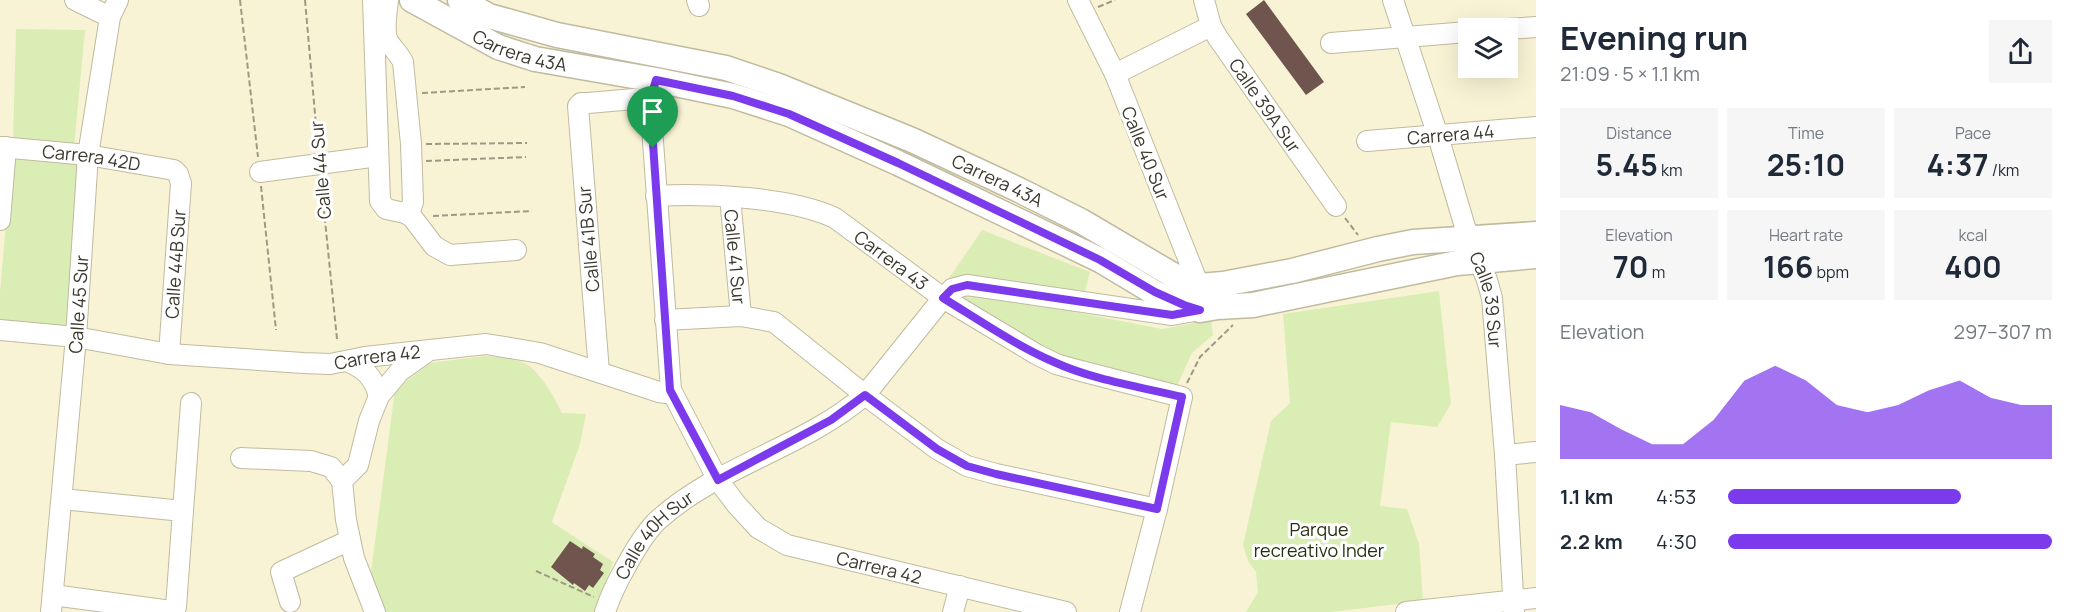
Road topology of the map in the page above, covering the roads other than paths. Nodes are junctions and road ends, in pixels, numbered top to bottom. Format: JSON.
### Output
{"nodes":[{"id":1,"x":75,"y":0,"type":"edge"},
{"id":2,"x":373,"y":0,"type":"edge"},
{"id":3,"x":388,"y":0,"type":"edge"},
{"id":4,"x":412,"y":0,"type":"edge"},
{"id":5,"x":460,"y":0,"type":"edge"},
{"id":6,"x":1078,"y":0,"type":"edge"},
{"id":7,"x":1204,"y":0,"type":"edge"},
{"id":8,"x":1393,"y":0,"type":"edge"},
{"id":9,"x":114,"y":9,"type":"edge"},
{"id":10,"x":1211,"y":26,"type":"junction"},
{"id":11,"x":1536,"y":27,"type":"edge"},
{"id":12,"x":1518,"y":28,"type":"edge"},
{"id":13,"x":1458,"y":33,"type":"edge"},
{"id":14,"x":1405,"y":37,"type":"junction"},
{"id":15,"x":1331,"y":44,"type":"dead end"},
{"id":16,"x":1115,"y":74,"type":"junction"},
{"id":17,"x":653,"y":90,"type":"junction"},
{"id":18,"x":578,"y":106,"type":"joint"},
{"id":19,"x":1536,"y":127,"type":"edge"},
{"id":20,"x":1438,"y":136,"type":"junction"},
{"id":21,"x":1367,"y":141,"type":"dead end"},
{"id":22,"x":3,"y":147,"type":"edge"},
{"id":23,"x":88,"y":155,"type":"junction"},
{"id":24,"x":378,"y":156,"type":"junction"},
{"id":25,"x":260,"y":172,"type":"dead end"},
{"id":26,"x":178,"y":174,"type":"joint"},
{"id":27,"x":656,"y":196,"type":"junction"},
{"id":28,"x":730,"y":197,"type":"junction"},
{"id":29,"x":1336,"y":206,"type":"road end"},
{"id":30,"x":409,"y":215,"type":"junction"},
{"id":31,"x":0,"y":220,"type":"edge"},
{"id":32,"x":1536,"y":234,"type":"edge"},
{"id":33,"x":1470,"y":238,"type":"junction"},
{"id":34,"x":516,"y":250,"type":"dead end"},
{"id":35,"x":1536,"y":256,"type":"edge"},
{"id":36,"x":1478,"y":261,"type":"junction"},
{"id":37,"x":1199,"y":286,"type":"junction"},
{"id":38,"x":943,"y":298,"type":"junction"},
{"id":39,"x":1200,"y":310,"type":"junction"},
{"id":40,"x":741,"y":315,"type":"junction"},
{"id":41,"x":665,"y":320,"type":"junction"},
{"id":42,"x":0,"y":330,"type":"edge"},
{"id":43,"x":21,"y":332,"type":"junction"},
{"id":44,"x":76,"y":337,"type":"junction"},
{"id":45,"x":0,"y":343,"type":"edge"},
{"id":46,"x":430,"y":350,"type":"junction"},
{"id":47,"x":169,"y":354,"type":"junction"},
{"id":48,"x":347,"y":361,"type":"junction"},
{"id":49,"x":599,"y":372,"type":"junction"},
{"id":50,"x":670,"y":390,"type":"junction"},
{"id":51,"x":865,"y":395,"type":"junction"},
{"id":52,"x":379,"y":396,"type":"junction"},
{"id":53,"x":191,"y":403,"type":"dead end"},
{"id":54,"x":1536,"y":452,"type":"edge"},
{"id":55,"x":1505,"y":455,"type":"junction"},
{"id":56,"x":240,"y":458,"type":"dead end"},
{"id":57,"x":718,"y":480,"type":"junction"},
{"id":58,"x":342,"y":481,"type":"junction"},
{"id":59,"x":62,"y":499,"type":"junction"},
{"id":60,"x":1157,"y":509,"type":"junction"},
{"id":61,"x":183,"y":511,"type":"junction"},
{"id":62,"x":351,"y":540,"type":"junction"},
{"id":63,"x":960,"y":585,"type":"junction"},
{"id":64,"x":1536,"y":598,"type":"edge"},
{"id":65,"x":52,"y":603,"type":"edge"},
{"id":66,"x":290,"y":603,"type":"dead end"},
{"id":67,"x":1514,"y":606,"type":"edge"},
{"id":68,"x":607,"y":608,"type":"edge"},
{"id":69,"x":375,"y":612,"type":"edge"},
{"id":70,"x":953,"y":612,"type":"edge"},
{"id":71,"x":1066,"y":612,"type":"edge"},
{"id":72,"x":1130,"y":612,"type":"edge"},
{"id":73,"x":1406,"y":612,"type":"edge"}],
"edges":[{"from":1,"to":9,"type":"street"},
{"from":2,"to":24,"type":"street"},
{"from":3,"to":30,"type":"street"},
{"from":4,"to":17,"type":"main road","name":"Carrera 43A"},
{"from":5,"to":37,"type":"main road","name":"Carrera 43A"},
{"from":6,"to":16,"type":"street","name":"Calle 40 Sur"},
{"from":7,"to":10,"type":"street","name":"Calle 39A Sur"},
{"from":8,"to":14,"type":"street","name":"Calle 39 Sur"},
{"from":9,"to":23,"type":"street","name":"Calle 45 Sur"},
{"from":10,"to":16,"type":"street"},
{"from":10,"to":29,"type":"street","name":"Calle 39A Sur"},
{"from":11,"to":12,"type":"street"},
{"from":13,"to":14,"type":"street"},
{"from":14,"to":15,"type":"street"},
{"from":14,"to":20,"type":"street","name":"Calle 39 Sur"},
{"from":16,"to":37,"type":"street","name":"Calle 40 Sur"},
{"from":17,"to":18,"type":"street","name":"Carrera 43A"},
{"from":17,"to":27,"type":"street"},
{"from":17,"to":39,"type":"main road","name":"Carrera 43A"},
{"from":18,"to":49,"type":"street","name":"Calle 41B Sur"},
{"from":19,"to":20,"type":"street","name":"Carrera 44"},
{"from":20,"to":21,"type":"street","name":"Carrera 44"},
{"from":20,"to":33,"type":"street","name":"Calle 39 Sur"},
{"from":22,"to":23,"type":"street","name":"Carrera 42D"},
{"from":22,"to":31,"type":"street"},
{"from":23,"to":26,"type":"street","name":"Carrera 42D"},
{"from":23,"to":44,"type":"street","name":"Calle 45 Sur"},
{"from":24,"to":25,"type":"street"},
{"from":24,"to":30,"type":"street"},
{"from":26,"to":47,"type":"street","name":"Calle 44B Sur"},
{"from":27,"to":28,"type":"street","name":"Carrera 43"},
{"from":27,"to":41,"type":"street"},
{"from":28,"to":38,"type":"street","name":"Carrera 43"},
{"from":28,"to":40,"type":"street","name":"Calle 41 Sur"},
{"from":30,"to":34,"type":"street"},
{"from":32,"to":33,"type":"main road","name":"Carrera 43A"},
{"from":33,"to":36,"type":"street","name":"Calle 39 Sur"},
{"from":33,"to":37,"type":"main road","name":"Carrera 43A"},
{"from":35,"to":36,"type":"main road","name":"Carrera 43A"},
{"from":36,"to":39,"type":"main road","name":"Carrera 43A"},
{"from":36,"to":55,"type":"street","name":"Calle 39 Sur"},
{"from":37,"to":39,"type":"street","name":"Calle 40 Sur"},
{"from":38,"to":39,"type":"street","name":"Carrera 43A"},
{"from":38,"to":51,"type":"street","name":"Calle 40H Sur"},
{"from":38,"to":60,"type":"street","name":"Carrera 43"},
{"from":40,"to":41,"type":"street"},
{"from":40,"to":51,"type":"street"},
{"from":41,"to":50,"type":"street"},
{"from":42,"to":43,"type":"street","name":"Carrera 42"},
{"from":43,"to":44,"type":"street","name":"Carrera 42"},
{"from":43,"to":45,"type":"street"},
{"from":44,"to":47,"type":"street","name":"Carrera 42"},
{"from":44,"to":59,"type":"street","name":"Calle 45 Sur"},
{"from":46,"to":48,"type":"street","name":"Carrera 42"},
{"from":46,"to":49,"type":"street","name":"Carrera 42"},
{"from":46,"to":52,"type":"street"},
{"from":47,"to":48,"type":"street","name":"Carrera 42"},
{"from":48,"to":52,"type":"street"},
{"from":49,"to":50,"type":"street","name":"Carrera 42"},
{"from":50,"to":57,"type":"street"},
{"from":51,"to":57,"type":"street","name":"Calle 40H Sur"},
{"from":51,"to":60,"type":"street"},
{"from":52,"to":58,"type":"street"},
{"from":53,"to":61,"type":"street"},
{"from":54,"to":55,"type":"street"},
{"from":55,"to":67,"type":"street","name":"Calle 39 Sur"},
{"from":56,"to":58,"type":"street"},
{"from":57,"to":63,"type":"street","name":"Carrera 42"},
{"from":57,"to":68,"type":"street","name":"Calle 40H Sur"},
{"from":58,"to":62,"type":"street"},
{"from":59,"to":61,"type":"street"},
{"from":59,"to":65,"type":"street","name":"Calle 45 Sur"},
{"from":60,"to":72,"type":"street"},
{"from":61,"to":65,"type":"street"},
{"from":62,"to":66,"type":"street"},
{"from":62,"to":69,"type":"street"},
{"from":63,"to":70,"type":"street"},
{"from":63,"to":71,"type":"street","name":"Carrera 42"},
{"from":64,"to":67,"type":"street"},
{"from":67,"to":73,"type":"street"}]}
